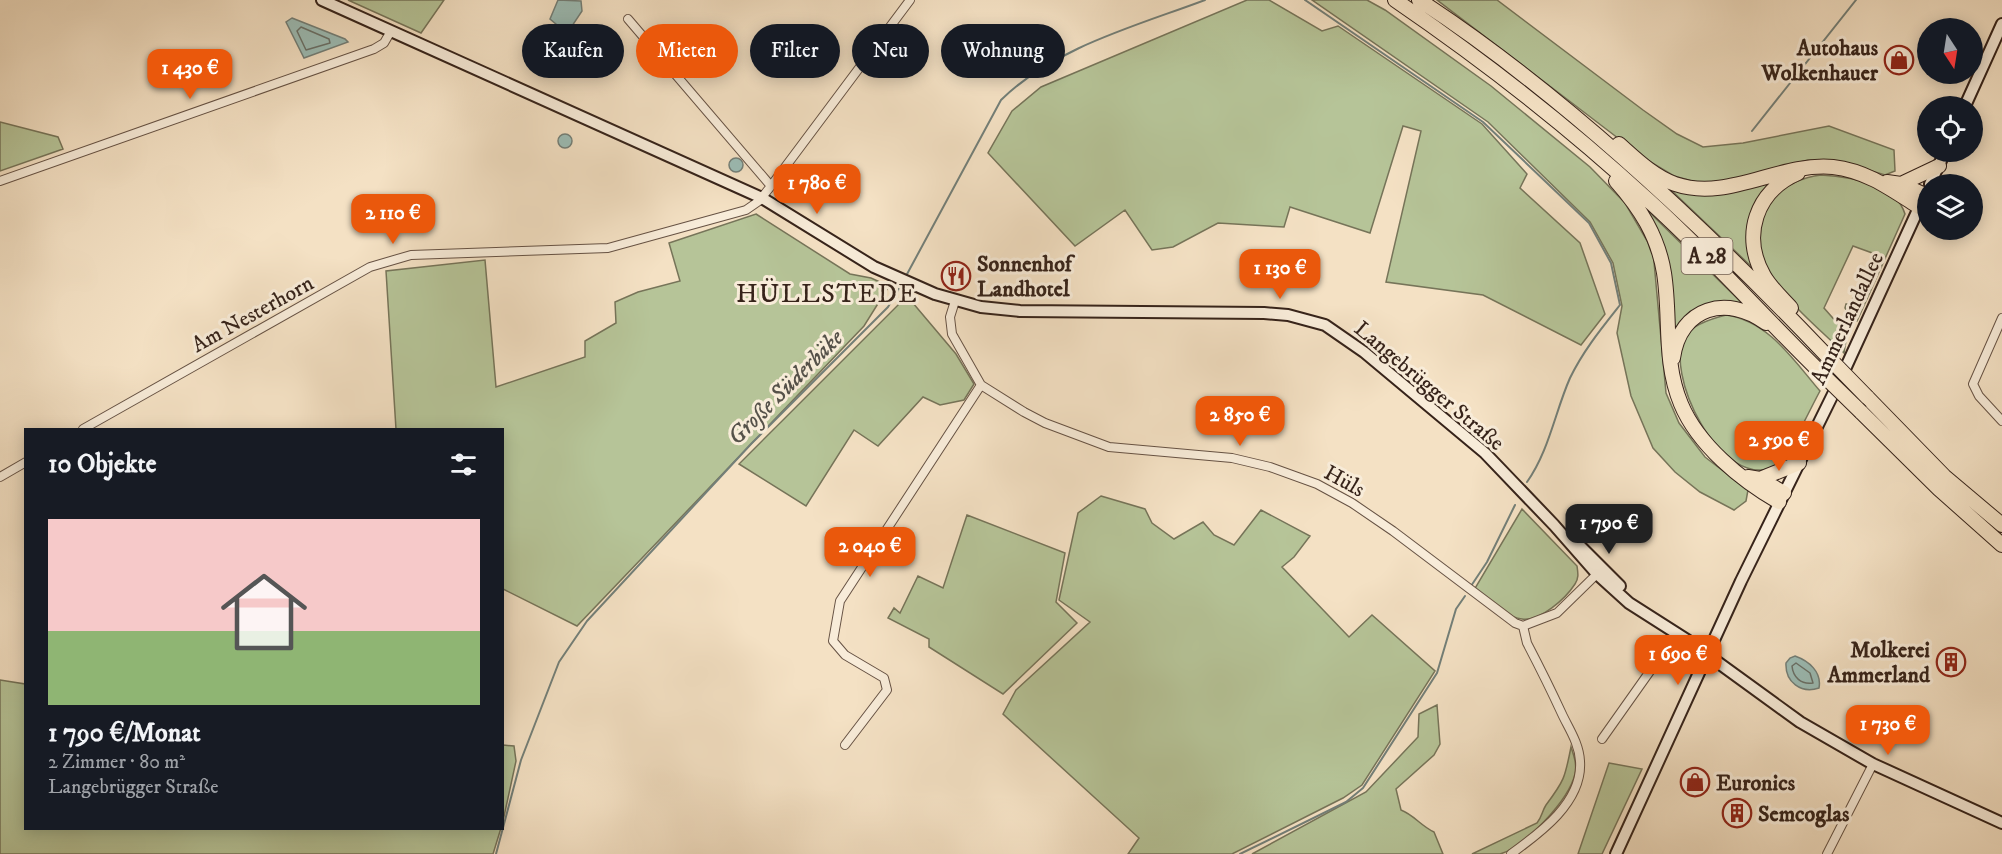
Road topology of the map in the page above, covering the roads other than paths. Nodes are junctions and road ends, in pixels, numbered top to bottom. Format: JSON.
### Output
{"nodes":[{"id":1,"x":322,"y":0,"type":"edge"},
{"id":2,"x":910,"y":0,"type":"edge"},
{"id":3,"x":1395,"y":0,"type":"edge"},
{"id":4,"x":1419,"y":0,"type":"edge"},
{"id":5,"x":628,"y":19,"type":"dead end"},
{"id":6,"x":2002,"y":24,"type":"edge"},
{"id":7,"x":391,"y":31,"type":"junction"},
{"id":8,"x":1970,"y":96,"type":"edge"},
{"id":9,"x":1591,"y":131,"type":"junction"},
{"id":10,"x":1598,"y":155,"type":"junction"},
{"id":11,"x":1941,"y":162,"type":"edge"},
{"id":12,"x":1939,"y":166,"type":"junction"},
{"id":13,"x":1810,"y":168,"type":"junction"},
{"id":14,"x":1935,"y":174,"type":"edge"},
{"id":15,"x":1881,"y":181,"type":"junction"},
{"id":16,"x":0,"y":182,"type":"edge"},
{"id":17,"x":1901,"y":184,"type":"junction"},
{"id":18,"x":771,"y":186,"type":"junction"},
{"id":19,"x":1917,"y":191,"type":"edge"},
{"id":20,"x":1917,"y":192,"type":"edge"},
{"id":21,"x":762,"y":198,"type":"junction"},
{"id":22,"x":1917,"y":211,"type":"edge"},
{"id":23,"x":955,"y":301,"type":"junction"},
{"id":24,"x":2002,"y":318,"type":"edge"},
{"id":25,"x":1803,"y":331,"type":"junction"},
{"id":26,"x":1814,"y":367,"type":"junction"},
{"id":27,"x":1671,"y":369,"type":"junction"},
{"id":28,"x":981,"y":385,"type":"junction"},
{"id":29,"x":2002,"y":421,"type":"edge"},
{"id":30,"x":85,"y":428,"type":"edge"},
{"id":31,"x":24,"y":463,"type":"edge"},
{"id":32,"x":1799,"y":463,"type":"junction"},
{"id":33,"x":0,"y":477,"type":"edge"},
{"id":34,"x":1745,"y":477,"type":"junction"},
{"id":35,"x":1760,"y":479,"type":"junction"},
{"id":36,"x":1782,"y":498,"type":"junction"},
{"id":37,"x":2002,"y":525,"type":"edge"},
{"id":38,"x":2002,"y":544,"type":"edge"},
{"id":39,"x":1599,"y":572,"type":"junction"},
{"id":40,"x":1523,"y":626,"type":"junction"},
{"id":41,"x":1677,"y":633,"type":"junction"},
{"id":42,"x":1707,"y":656,"type":"junction"},
{"id":43,"x":1602,"y":739,"type":"dead end"},
{"id":44,"x":845,"y":745,"type":"dead end"},
{"id":45,"x":1873,"y":764,"type":"junction"},
{"id":46,"x":2002,"y":823,"type":"edge"},
{"id":47,"x":1511,"y":854,"type":"edge"},
{"id":48,"x":1616,"y":854,"type":"edge"},
{"id":49,"x":1827,"y":854,"type":"edge"}],
"edges":[{"from":1,"to":7,"type":"street","name":"Langebrügger Straße"},
{"from":2,"to":18,"type":"street"},
{"from":3,"to":10,"type":"highway","number":"A 28"},
{"from":4,"to":9,"type":"highway","number":"A 28"},
{"from":5,"to":18,"type":"street"},
{"from":6,"to":8,"type":"street"},
{"from":7,"to":16,"type":"street"},
{"from":7,"to":21,"type":"street","name":"Langebrügger Straße"},
{"from":9,"to":13,"type":"highway"},
{"from":9,"to":25,"type":"highway","number":"A 28"},
{"from":10,"to":26,"type":"highway","number":"A 28"},
{"from":10,"to":27,"type":"highway"},
{"from":11,"to":12,"type":"street","name":"Ammerlandallee"},
{"from":12,"to":14,"type":"street","name":"Ammerlandallee"},
{"from":12,"to":17,"type":"highway"},
{"from":13,"to":15,"type":"highway"},
{"from":13,"to":25,"type":"highway"},
{"from":15,"to":17,"type":"highway"},
{"from":15,"to":20,"type":"highway"},
{"from":17,"to":19,"type":"highway"},
{"from":18,"to":21,"type":"street"},
{"from":21,"to":23,"type":"street","name":"Langebrügger Straße"},
{"from":21,"to":30,"type":"street","name":"Am Nesterhorn"},
{"from":22,"to":32,"type":"street","name":"Ammerlandallee"},
{"from":23,"to":28,"type":"street","name":"Hüls"},
{"from":23,"to":39,"type":"street","name":"Langebrügger Straße"},
{"from":24,"to":29,"type":"street"},
{"from":25,"to":37,"type":"highway","number":"A 28","bridge":true},
{"from":26,"to":27,"type":"highway"},
{"from":26,"to":38,"type":"highway","number":"A 28","bridge":true},
{"from":27,"to":34,"type":"highway"},
{"from":28,"to":40,"type":"street","name":"Hüls"},
{"from":28,"to":44,"type":"street"},
{"from":31,"to":33,"type":"street"},
{"from":32,"to":35,"type":"highway"},
{"from":32,"to":36,"type":"street","name":"Ammerlandallee"},
{"from":34,"to":35,"type":"highway"},
{"from":34,"to":36,"type":"highway"},
{"from":35,"to":36,"type":"highway"},
{"from":36,"to":42,"type":"street","name":"Ammerlandallee"},
{"from":39,"to":40,"type":"street"},
{"from":39,"to":41,"type":"street","name":"Langebrügger Straße"},
{"from":40,"to":47,"type":"street"},
{"from":41,"to":42,"type":"street","name":"Langebrügger Straße"},
{"from":41,"to":43,"type":"street"},
{"from":42,"to":45,"type":"street","name":"Langebrügger Straße"},
{"from":42,"to":48,"type":"street","name":"Ammerlandallee"},
{"from":45,"to":46,"type":"street","name":"Langebrügger Straße"},
{"from":45,"to":49,"type":"street"}]}
